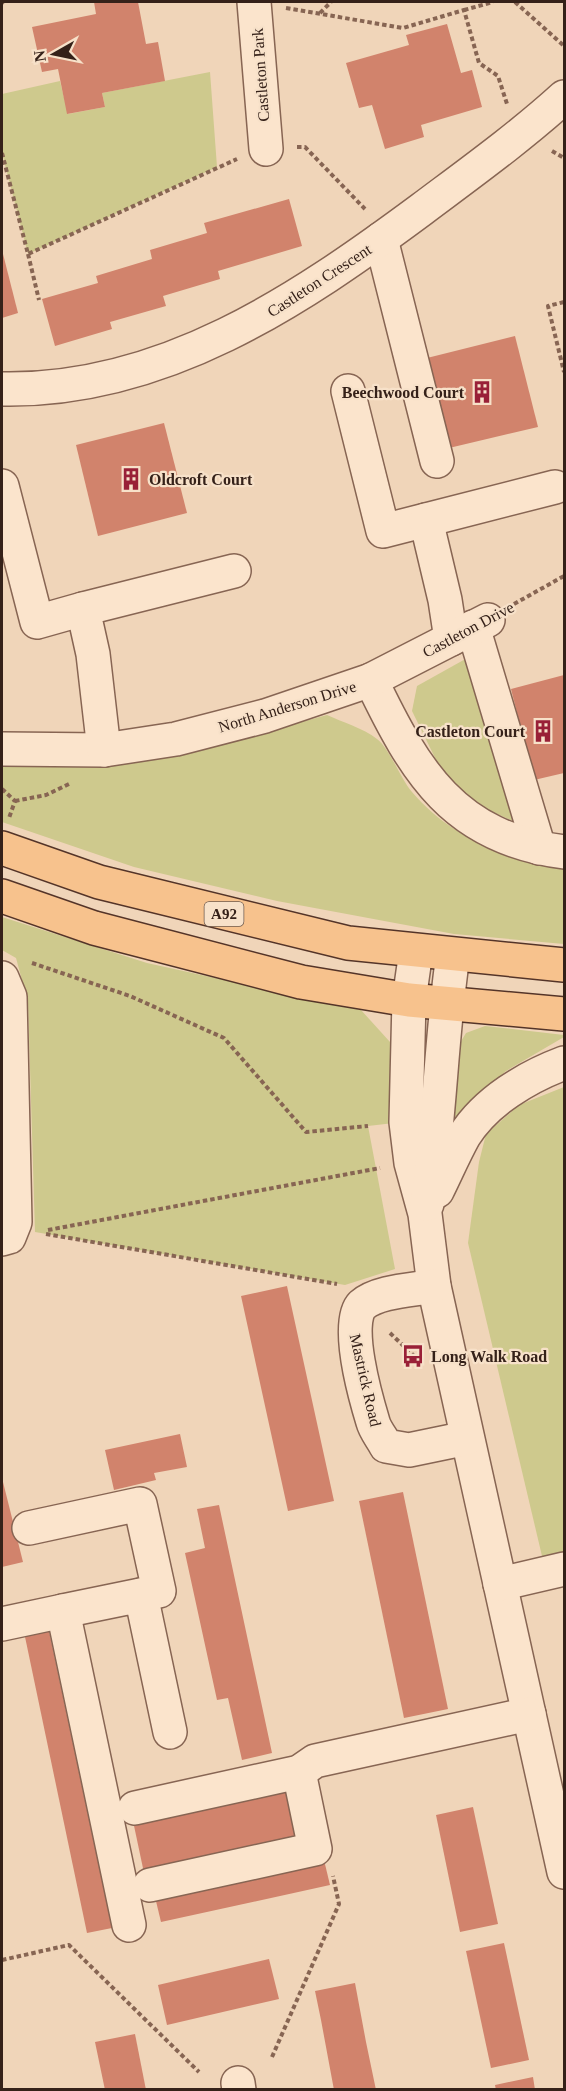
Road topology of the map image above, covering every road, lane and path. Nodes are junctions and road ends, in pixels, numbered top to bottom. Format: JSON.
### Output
{"nodes":[{"id":1,"x":254,"y":2,"type":"edge"},
{"id":2,"x":332,"y":2,"type":"edge"},
{"id":3,"x":493,"y":2,"type":"edge"},
{"id":4,"x":515,"y":2,"type":"edge"},
{"id":5,"x":464,"y":10,"type":"junction"},
{"id":6,"x":319,"y":14,"type":"junction"},
{"id":7,"x":564,"y":46,"type":"edge"},
{"id":8,"x":564,"y":97,"type":"edge"},
{"id":9,"x":517,"y":136,"type":"junction"},
{"id":10,"x":266,"y":149,"type":"junction"},
{"id":11,"x":2,"y":153,"type":"edge"},
{"id":12,"x":385,"y":237,"type":"junction"},
{"id":13,"x":28,"y":254,"type":"junction"},
{"id":14,"x":39,"y":300,"type":"dead end"},
{"id":15,"x":564,"y":302,"type":"edge"},
{"id":16,"x":564,"y":372,"type":"edge"},
{"id":17,"x":2,"y":389,"type":"edge"},
{"id":18,"x":348,"y":391,"type":"dead end"},
{"id":19,"x":437,"y":461,"type":"dead end"},
{"id":20,"x":2,"y":486,"type":"edge"},
{"id":21,"x":555,"y":488,"type":"dead end"},
{"id":22,"x":426,"y":520,"type":"junction"},
{"id":23,"x":234,"y":571,"type":"dead end"},
{"id":24,"x":564,"y":576,"type":"edge"},
{"id":25,"x":83,"y":609,"type":"junction"},
{"id":26,"x":470,"y":629,"type":"junction"},
{"id":27,"x":371,"y":680,"type":"junction"},
{"id":28,"x":2,"y":749,"type":"edge"},
{"id":29,"x":104,"y":750,"type":"junction"},
{"id":30,"x":2,"y":789,"type":"edge"},
{"id":31,"x":4,"y":836,"type":"edge"},
{"id":32,"x":552,"y":850,"type":"edge"},
{"id":33,"x":2,"y":896,"type":"edge"},
{"id":34,"x":416,"y":951,"type":"junction"},
{"id":35,"x":453,"y":955,"type":"junction"},
{"id":36,"x":564,"y":965,"type":"edge"},
{"id":37,"x":14,"y":969,"type":"edge"},
{"id":38,"x":409,"y":1000,"type":"junction"},
{"id":39,"x":446,"y":1004,"type":"junction"},
{"id":40,"x":564,"y":1014,"type":"edge"},
{"id":41,"x":564,"y":1063,"type":"edge"},
{"id":42,"x":368,"y":1126,"type":"dead end"},
{"id":43,"x":383,"y":1168,"type":"dead end"},
{"id":44,"x":425,"y":1214,"type":"junction"},
{"id":45,"x":5,"y":1238,"type":"edge"},
{"id":46,"x":434,"y":1286,"type":"junction"},
{"id":47,"x":363,"y":1305,"type":"junction"},
{"id":48,"x":421,"y":1354,"type":"dead end"},
{"id":49,"x":467,"y":1438,"type":"junction"},
{"id":50,"x":29,"y":1528,"type":"dead end"},
{"id":51,"x":564,"y":1569,"type":"edge"},
{"id":52,"x":500,"y":1584,"type":"junction"},
{"id":53,"x":141,"y":1595,"type":"junction"},
{"id":54,"x":63,"y":1611,"type":"junction"},
{"id":55,"x":2,"y":1624,"type":"edge"},
{"id":56,"x":529,"y":1714,"type":"junction"},
{"id":57,"x":170,"y":1732,"type":"dead end"},
{"id":58,"x":299,"y":1772,"type":"junction"},
{"id":59,"x":135,"y":1808,"type":"dead end"},
{"id":60,"x":564,"y":1872,"type":"edge"},
{"id":61,"x":150,"y":1885,"type":"dead end"},
{"id":62,"x":339,"y":1904,"type":"dead end"},
{"id":63,"x":129,"y":1924,"type":"dead end"},
{"id":64,"x":2,"y":1960,"type":"edge"},
{"id":65,"x":272,"y":2057,"type":"dead end"},
{"id":66,"x":199,"y":2072,"type":"dead end"}],
"edges":[{"from":1,"to":6,"type":"path"},
{"from":1,"to":10,"type":"street","name":"Castleton Park"},
{"from":2,"to":6,"type":"path"},
{"from":3,"to":5,"type":"path"},
{"from":4,"to":7,"type":"path"},
{"from":5,"to":6,"type":"path"},
{"from":5,"to":9,"type":"path"},
{"from":8,"to":9,"type":"street","name":"Castleton Crescent"},
{"from":9,"to":12,"type":"street","name":"Castleton Crescent"},
{"from":10,"to":12,"type":"path"},
{"from":10,"to":13,"type":"path"},
{"from":11,"to":13,"type":"path"},
{"from":12,"to":17,"type":"street","name":"Castleton Crescent"},
{"from":12,"to":19,"type":"street"},
{"from":13,"to":14,"type":"path"},
{"from":15,"to":16,"type":"path"},
{"from":18,"to":22,"type":"street"},
{"from":20,"to":25,"type":"street"},
{"from":21,"to":22,"type":"street"},
{"from":22,"to":26,"type":"street"},
{"from":23,"to":25,"type":"street"},
{"from":24,"to":26,"type":"path","name":"Castleton Drive"},
{"from":25,"to":29,"type":"street"},
{"from":26,"to":27,"type":"street","name":"Castleton Drive"},
{"from":26,"to":32,"type":"street"},
{"from":27,"to":29,"type":"street","name":"North Anderson Drive"},
{"from":27,"to":32,"type":"street","name":"North Anderson Drive"},
{"from":28,"to":29,"type":"street","name":"North Anderson Drive"},
{"from":30,"to":31,"type":"path"},
{"from":31,"to":34,"type":"main road","number":"A92"},
{"from":33,"to":38,"type":"main road"},
{"from":34,"to":35,"type":"main road","number":"A92"},
{"from":34,"to":38,"type":"street"},
{"from":35,"to":36,"type":"main road","number":"A92"},
{"from":35,"to":39,"type":"street"},
{"from":37,"to":42,"type":"path"},
{"from":37,"to":45,"type":"street"},
{"from":38,"to":39,"type":"main road"},
{"from":38,"to":44,"type":"street"},
{"from":39,"to":40,"type":"main road"},
{"from":39,"to":44,"type":"street"},
{"from":41,"to":44,"type":"street"},
{"from":43,"to":47,"type":"path"},
{"from":44,"to":46,"type":"street"},
{"from":46,"to":47,"type":"street"},
{"from":46,"to":49,"type":"street"},
{"from":47,"to":48,"type":"path"},
{"from":47,"to":49,"type":"street","name":"Mastrick Road"},
{"from":49,"to":52,"type":"street"},
{"from":50,"to":53,"type":"street"},
{"from":51,"to":52,"type":"street"},
{"from":52,"to":56,"type":"street"},
{"from":53,"to":54,"type":"street"},
{"from":53,"to":57,"type":"street"},
{"from":54,"to":55,"type":"street"},
{"from":54,"to":63,"type":"street"},
{"from":56,"to":58,"type":"street"},
{"from":56,"to":60,"type":"street"},
{"from":58,"to":59,"type":"street"},
{"from":58,"to":61,"type":"street"},
{"from":62,"to":65,"type":"path"},
{"from":64,"to":66,"type":"path"}]}
